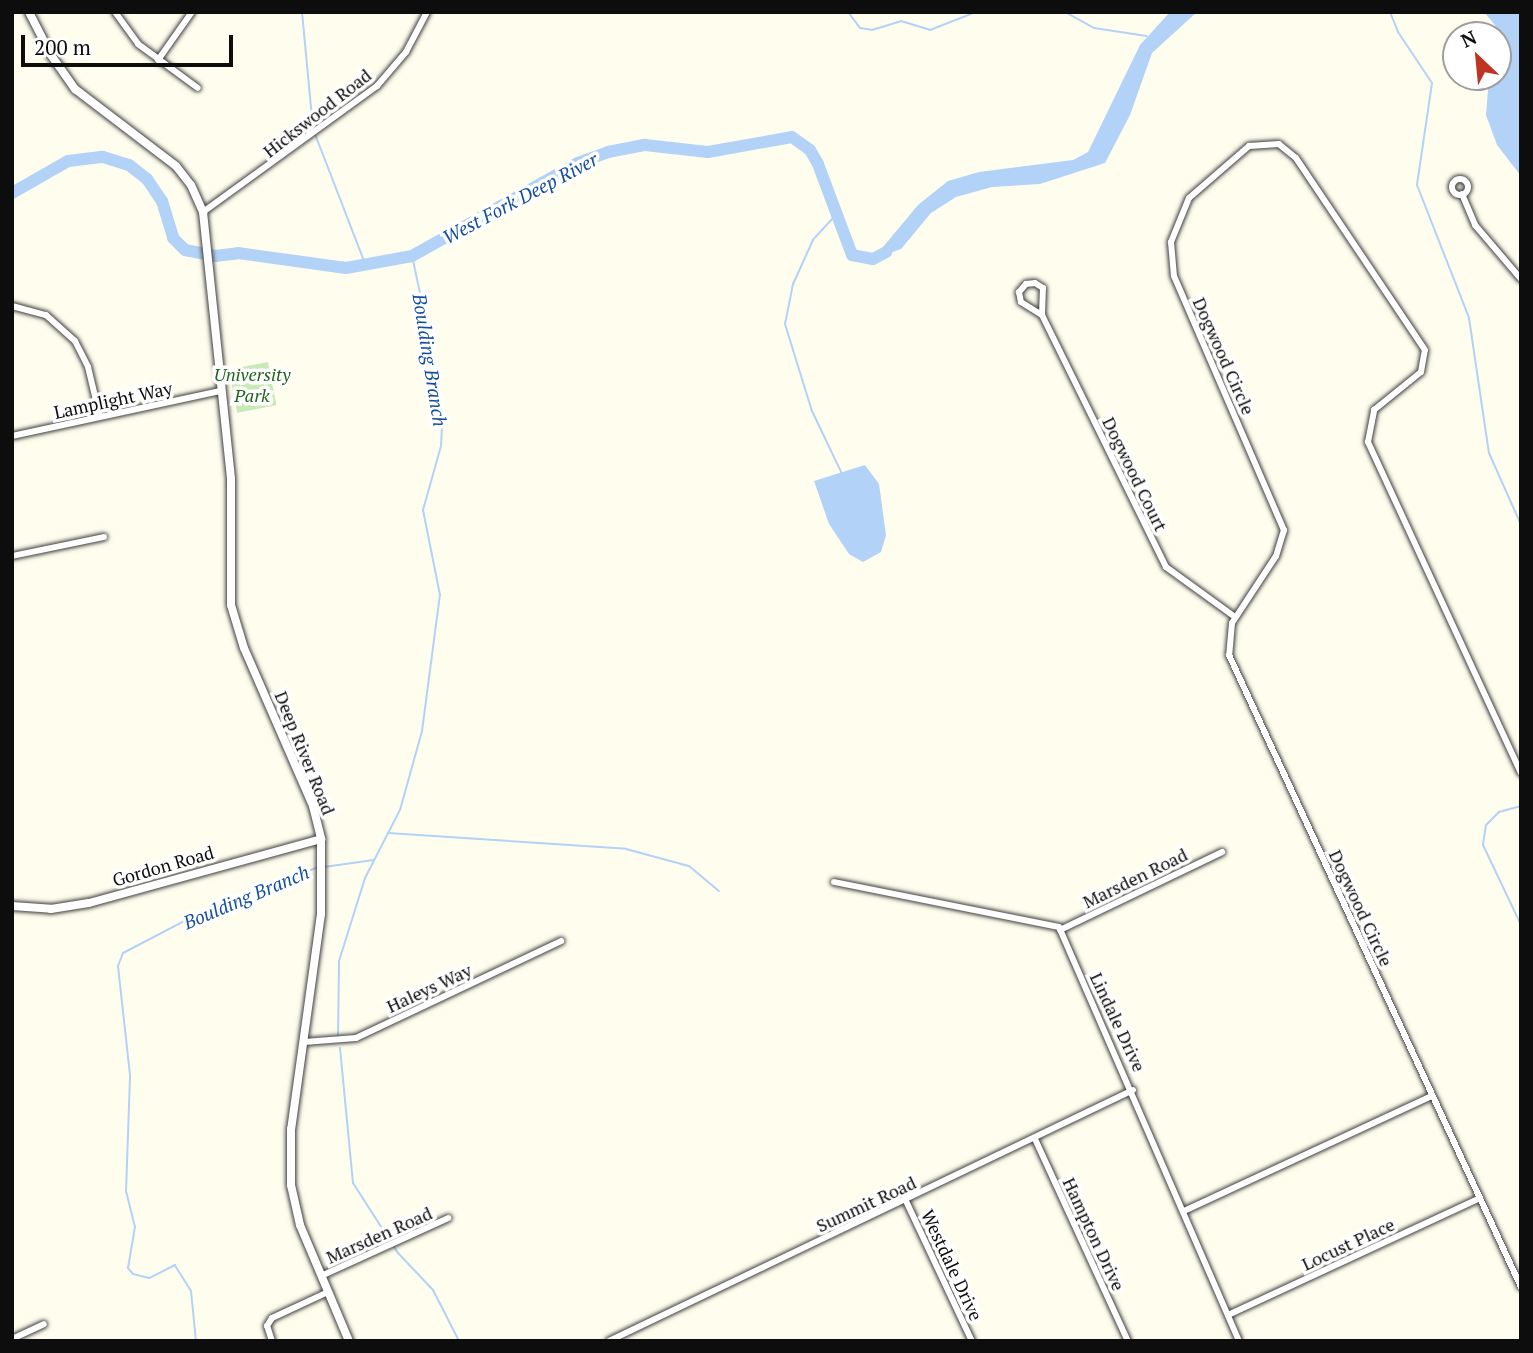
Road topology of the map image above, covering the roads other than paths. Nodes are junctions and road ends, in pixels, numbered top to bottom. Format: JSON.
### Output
{"nodes":[{"id":1,"x":29,"y":12,"type":"edge"},
{"id":2,"x":115,"y":12,"type":"edge"},
{"id":3,"x":192,"y":12,"type":"edge"},
{"id":4,"x":427,"y":12,"type":"edge"},
{"id":5,"x":158,"y":60,"type":"junction"},
{"id":6,"x":198,"y":88,"type":"dead end"},
{"id":7,"x":1462,"y":194,"type":"dead end"},
{"id":8,"x":203,"y":212,"type":"junction"},
{"id":9,"x":1521,"y":279,"type":"edge"},
{"id":10,"x":12,"y":306,"type":"edge"},
{"id":11,"x":1042,"y":315,"type":"junction"},
{"id":12,"x":220,"y":391,"type":"junction"},
{"id":13,"x":100,"y":416,"type":"junction"},
{"id":14,"x":12,"y":436,"type":"edge"},
{"id":15,"x":104,"y":537,"type":"dead end"},
{"id":16,"x":12,"y":556,"type":"edge"},
{"id":17,"x":1235,"y":617,"type":"junction"},
{"id":18,"x":1521,"y":773,"type":"edge"},
{"id":19,"x":321,"y":839,"type":"junction"},
{"id":20,"x":1222,"y":852,"type":"dead end"},
{"id":21,"x":834,"y":882,"type":"dead end"},
{"id":22,"x":12,"y":906,"type":"edge"},
{"id":23,"x":1060,"y":930,"type":"junction"},
{"id":24,"x":561,"y":941,"type":"dead end"},
{"id":25,"x":304,"y":1042,"type":"junction"},
{"id":26,"x":1133,"y":1090,"type":"junction"},
{"id":27,"x":1432,"y":1096,"type":"junction"},
{"id":28,"x":1035,"y":1139,"type":"junction"},
{"id":29,"x":1480,"y":1198,"type":"junction"},
{"id":30,"x":906,"y":1200,"type":"junction"},
{"id":31,"x":1184,"y":1211,"type":"junction"},
{"id":32,"x":448,"y":1219,"type":"dead end"},
{"id":33,"x":321,"y":1276,"type":"junction"},
{"id":34,"x":1521,"y":1287,"type":"edge"},
{"id":35,"x":328,"y":1292,"type":"junction"},
{"id":36,"x":1228,"y":1315,"type":"junction"},
{"id":37,"x":44,"y":1324,"type":"dead end"},
{"id":38,"x":12,"y":1339,"type":"edge"},
{"id":39,"x":272,"y":1341,"type":"edge"},
{"id":40,"x":349,"y":1341,"type":"edge"},
{"id":41,"x":609,"y":1341,"type":"edge"},
{"id":42,"x":972,"y":1341,"type":"edge"},
{"id":43,"x":1128,"y":1341,"type":"edge"},
{"id":44,"x":1239,"y":1341,"type":"edge"}],
"edges":[{"from":1,"to":8,"type":"street","name":"Deep River Road"},
{"from":2,"to":5,"type":"street"},
{"from":3,"to":5,"type":"street"},
{"from":4,"to":8,"type":"street","name":"Hickswood Road"},
{"from":5,"to":6,"type":"street"},
{"from":7,"to":9,"type":"street"},
{"from":8,"to":12,"type":"street","name":"Deep River Road"},
{"from":10,"to":13,"type":"street"},
{"from":11,"to":11,"type":"street","name":"Dogwood Court"},
{"from":11,"to":17,"type":"street","name":"Dogwood Court"},
{"from":12,"to":13,"type":"street","name":"Lamplight Way"},
{"from":12,"to":19,"type":"street","name":"Deep River Road"},
{"from":13,"to":14,"type":"street","name":"Lamplight Way"},
{"from":15,"to":16,"type":"street"},
{"from":17,"to":18,"type":"street","name":"Dogwood Circle"},
{"from":17,"to":27,"type":"street","name":"Dogwood Circle"},
{"from":19,"to":22,"type":"street","name":"Gordon Road"},
{"from":19,"to":25,"type":"street","name":"Deep River Road"},
{"from":20,"to":23,"type":"street","name":"Marsden Road"},
{"from":21,"to":23,"type":"street"},
{"from":23,"to":26,"type":"street","name":"Lindale Drive"},
{"from":24,"to":25,"type":"street","name":"Haleys Way"},
{"from":25,"to":33,"type":"street","name":"Deep River Road"},
{"from":26,"to":28,"type":"street","name":"Summit Road"},
{"from":26,"to":31,"type":"street","name":"Lindale Drive"},
{"from":27,"to":29,"type":"street","name":"Dogwood Circle"},
{"from":27,"to":31,"type":"street"},
{"from":28,"to":30,"type":"street","name":"Summit Road"},
{"from":28,"to":43,"type":"street","name":"Hampton Drive"},
{"from":29,"to":34,"type":"street","name":"Dogwood Circle"},
{"from":29,"to":36,"type":"street","name":"Locust Place"},
{"from":30,"to":41,"type":"street","name":"Summit Road"},
{"from":30,"to":42,"type":"street","name":"Westdale Drive"},
{"from":31,"to":36,"type":"street","name":"Lindale Drive"},
{"from":32,"to":33,"type":"street","name":"Marsden Road"},
{"from":33,"to":35,"type":"street","name":"Deep River Road"},
{"from":35,"to":39,"type":"street","name":"Marsden Road"},
{"from":35,"to":40,"type":"street","name":"Deep River Road"},
{"from":36,"to":44,"type":"street","name":"Lindale Drive"},
{"from":37,"to":38,"type":"street"}]}
